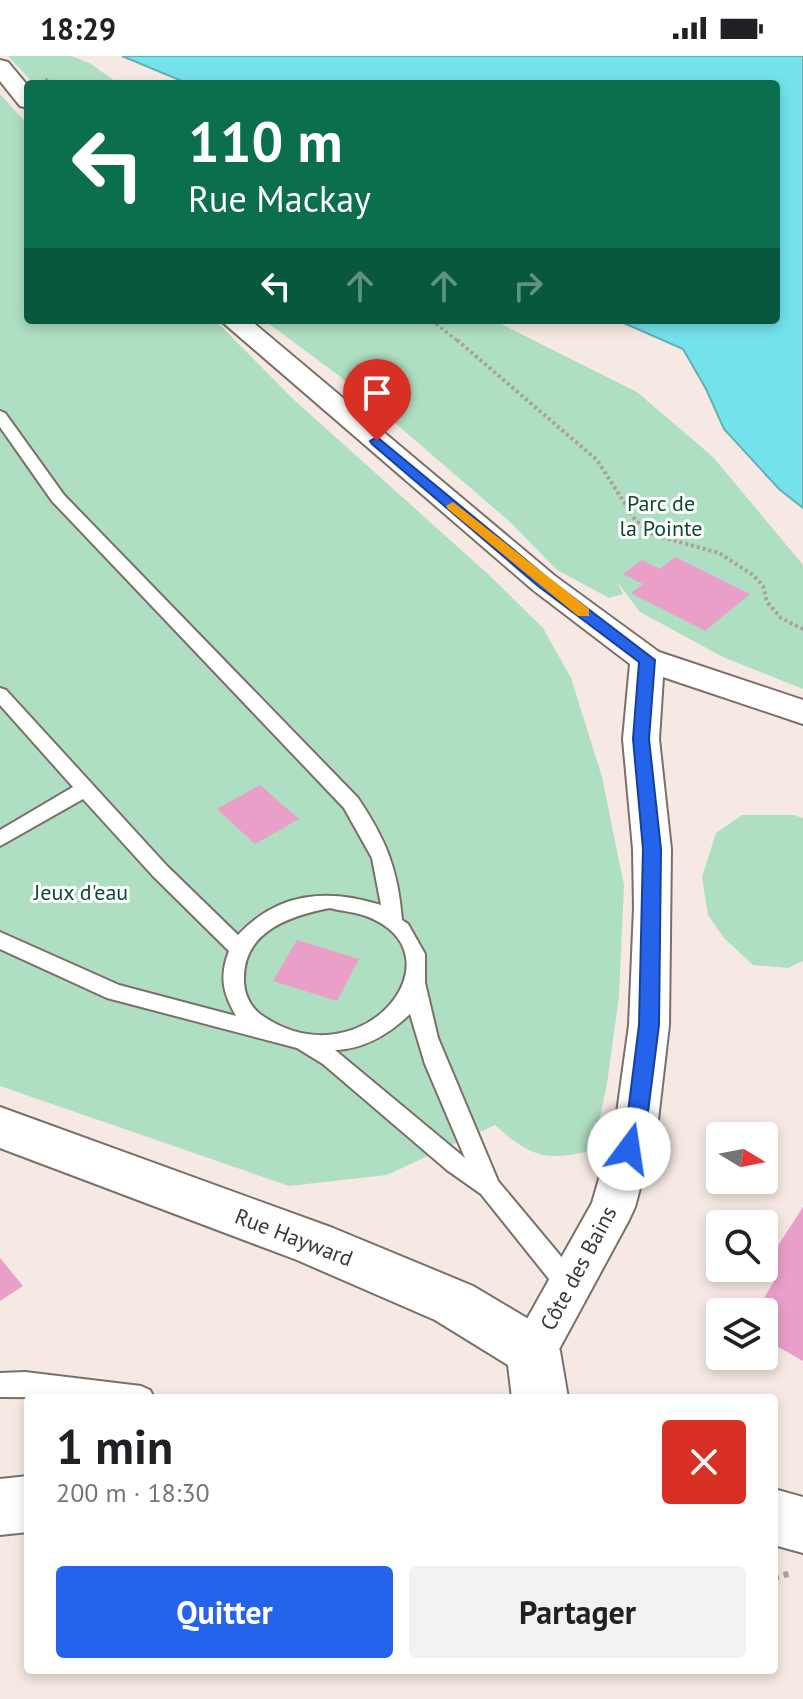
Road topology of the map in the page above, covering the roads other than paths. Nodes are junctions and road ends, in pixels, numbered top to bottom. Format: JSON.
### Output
{"nodes":[{"id":1,"x":1,"y":70,"type":"edge"},
{"id":2,"x":24,"y":96,"type":"edge"},
{"id":3,"x":239,"y":324,"type":"edge"},
{"id":4,"x":0,"y":416,"type":"edge"},
{"id":5,"x":647,"y":660,"type":"junction"},
{"id":6,"x":0,"y":694,"type":"edge"},
{"id":7,"x":803,"y":712,"type":"edge"},
{"id":8,"x":85,"y":789,"type":"junction"},
{"id":9,"x":0,"y":839,"type":"edge"},
{"id":10,"x":392,"y":921,"type":"junction"},
{"id":11,"x":0,"y":940,"type":"edge"},
{"id":12,"x":239,"y":948,"type":"junction"},
{"id":13,"x":416,"y":984,"type":"junction"},
{"id":14,"x":292,"y":1039,"type":"junction"},
{"id":15,"x":0,"y":1127,"type":"edge"},
{"id":16,"x":489,"y":1187,"type":"junction"},
{"id":17,"x":570,"y":1286,"type":"junction"},
{"id":18,"x":536,"y":1374,"type":"edge"},
{"id":19,"x":0,"y":1385,"type":"edge"},
{"id":20,"x":108,"y":1394,"type":"edge"},
{"id":21,"x":24,"y":1504,"type":"edge"},
{"id":22,"x":0,"y":1507,"type":"edge"},
{"id":23,"x":778,"y":1518,"type":"edge"},
{"id":24,"x":803,"y":1525,"type":"edge"}],
"edges":[{"from":1,"to":2,"type":"street"},
{"from":3,"to":5,"type":"street"},
{"from":4,"to":10,"type":"lane"},
{"from":5,"to":7,"type":"street"},
{"from":5,"to":17,"type":"street","name":"Côte des Bains"},
{"from":6,"to":8,"type":"lane"},
{"from":8,"to":9,"type":"lane"},
{"from":8,"to":12,"type":"lane"},
{"from":10,"to":12,"type":"lane"},
{"from":10,"to":13,"type":"lane"},
{"from":11,"to":14,"type":"lane"},
{"from":12,"to":14,"type":"lane"},
{"from":13,"to":14,"type":"lane"},
{"from":13,"to":16,"type":"lane"},
{"from":14,"to":16,"type":"lane"},
{"from":15,"to":18,"type":"street","name":"Rue Hayward"},
{"from":16,"to":17,"type":"lane"},
{"from":17,"to":18,"type":"street","name":"Côte des Bains"},
{"from":19,"to":20,"type":"lane"},
{"from":21,"to":22,"type":"street"},
{"from":23,"to":24,"type":"street"}]}
